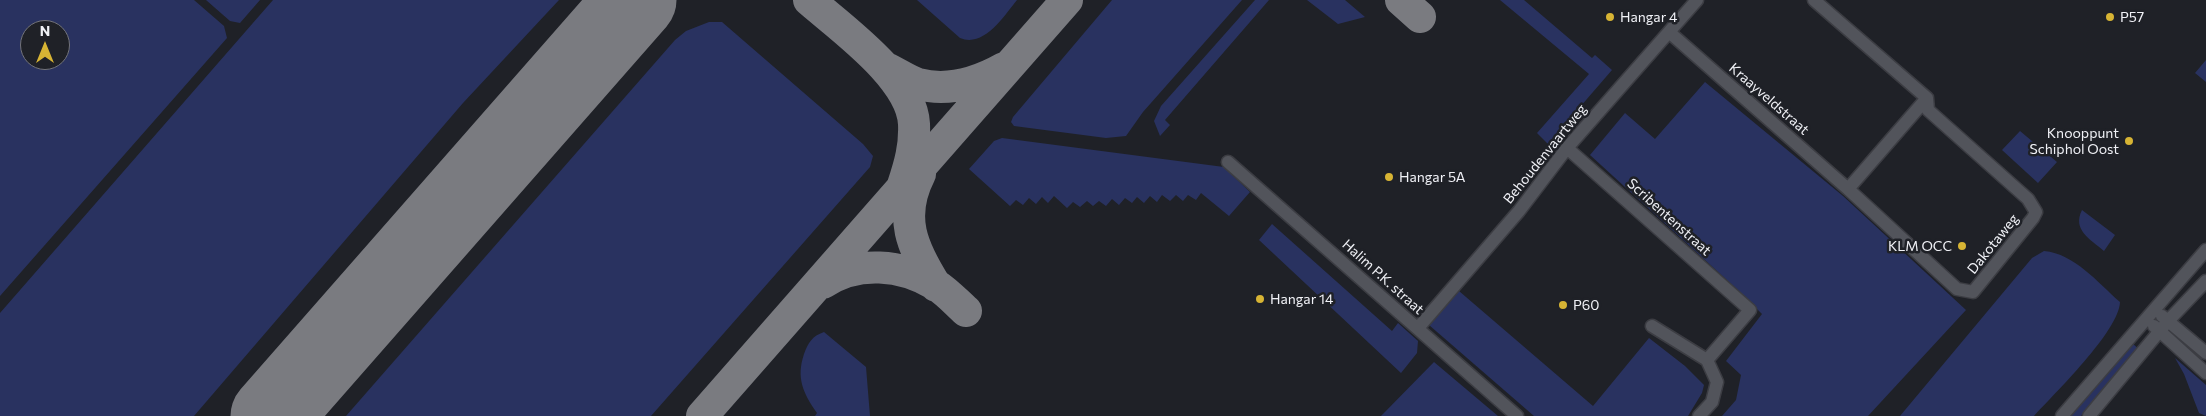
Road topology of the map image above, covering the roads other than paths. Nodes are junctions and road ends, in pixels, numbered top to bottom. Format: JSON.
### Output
{"nodes":[{"id":1,"x":1697,"y":0,"type":"edge"},
{"id":2,"x":1814,"y":0,"type":"edge"},
{"id":3,"x":1669,"y":32,"type":"junction"},
{"id":4,"x":1927,"y":98,"type":"junction"},
{"id":5,"x":1567,"y":148,"type":"junction"},
{"id":6,"x":1228,"y":162,"type":"dead end"},
{"id":7,"x":1848,"y":189,"type":"junction"},
{"id":8,"x":2205,"y":254,"type":"edge"},
{"id":9,"x":2206,"y":281,"type":"edge"},
{"id":10,"x":2186,"y":304,"type":"junction"},
{"id":11,"x":2150,"y":314,"type":"junction"},
{"id":12,"x":2168,"y":321,"type":"junction"},
{"id":13,"x":1652,"y":326,"type":"dead end"},
{"id":14,"x":1418,"y":328,"type":"junction"},
{"id":15,"x":2159,"y":332,"type":"junction"},
{"id":16,"x":2183,"y":333,"type":"junction"},
{"id":17,"x":2173,"y":344,"type":"junction"},
{"id":18,"x":2144,"y":352,"type":"junction"},
{"id":19,"x":2206,"y":353,"type":"edge"},
{"id":20,"x":1707,"y":360,"type":"junction"},
{"id":21,"x":2206,"y":373,"type":"edge"},
{"id":22,"x":1517,"y":416,"type":"edge"},
{"id":23,"x":1699,"y":416,"type":"edge"},
{"id":24,"x":2062,"y":416,"type":"edge"},
{"id":25,"x":2088,"y":416,"type":"edge"}],
"edges":[{"from":1,"to":3,"type":"street","name":"Behoudenvaartweg"},
{"from":2,"to":4,"type":"street"},
{"from":3,"to":5,"type":"street","name":"Behoudenvaartweg"},
{"from":3,"to":7,"type":"street","name":"Kraayveldstraat"},
{"from":4,"to":7,"type":"street"},
{"from":4,"to":7,"type":"street","name":"Dakotaweg"},
{"from":5,"to":14,"type":"street","name":"Behoudenvaartweg"},
{"from":5,"to":20,"type":"street","name":"Scribentenstraat"},
{"from":6,"to":14,"type":"street","name":"Halim P.K. straat"},
{"from":8,"to":11,"type":"street"},
{"from":9,"to":10,"type":"street"},
{"from":10,"to":12,"type":"street"},
{"from":10,"to":16,"type":"street"},
{"from":11,"to":12,"type":"street"},
{"from":11,"to":15,"type":"street"},
{"from":11,"to":24,"type":"street"},
{"from":12,"to":15,"type":"street"},
{"from":12,"to":16,"type":"street"},
{"from":13,"to":20,"type":"street"},
{"from":14,"to":22,"type":"street","name":"Halim P.K. straat"},
{"from":15,"to":17,"type":"street"},
{"from":15,"to":18,"type":"street"},
{"from":16,"to":19,"type":"street"},
{"from":17,"to":18,"type":"street"},
{"from":17,"to":21,"type":"street"},
{"from":18,"to":25,"type":"street"},
{"from":20,"to":23,"type":"street"}]}
